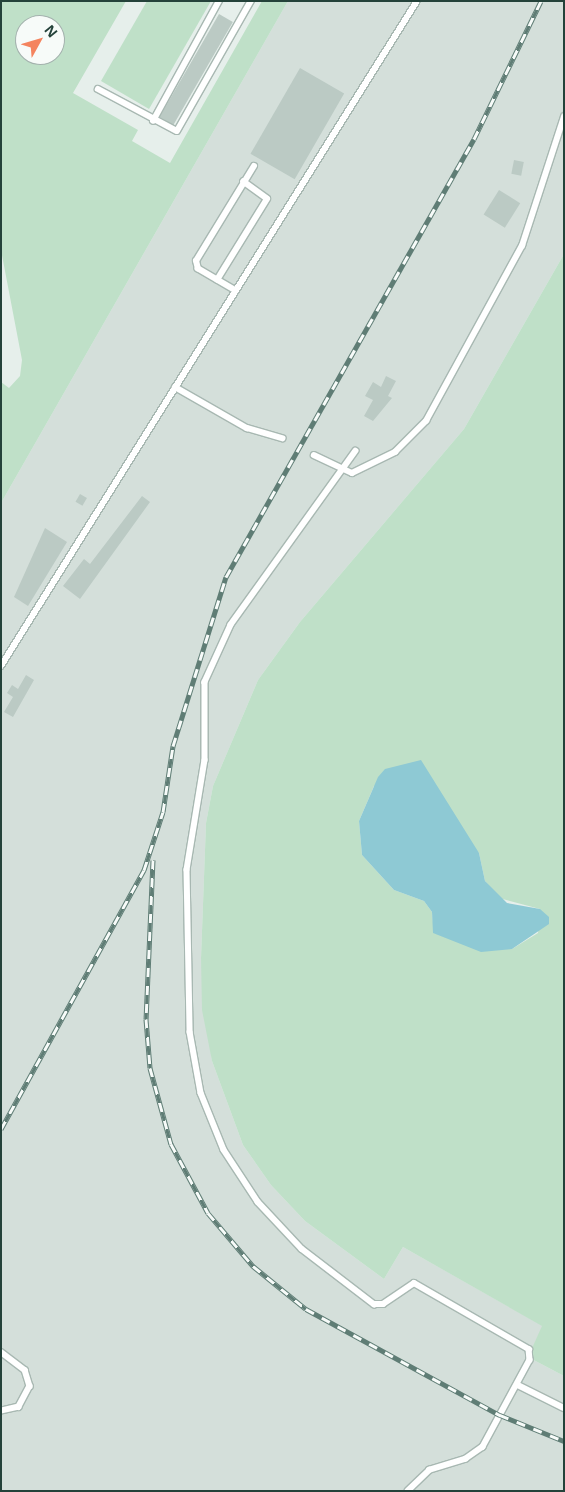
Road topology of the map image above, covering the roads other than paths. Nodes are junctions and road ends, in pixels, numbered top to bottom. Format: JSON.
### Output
{"nodes":[{"id":1,"x":220,"y":1,"type":"edge"},
{"id":2,"x":251,"y":1,"type":"edge"},
{"id":3,"x":417,"y":1,"type":"edge"},
{"id":4,"x":98,"y":89,"type":"dead end"},
{"id":5,"x":564,"y":117,"type":"edge"},
{"id":6,"x":153,"y":121,"type":"junction"},
{"id":7,"x":254,"y":166,"type":"dead end"},
{"id":8,"x":244,"y":182,"type":"junction"},
{"id":9,"x":217,"y":280,"type":"junction"},
{"id":10,"x":236,"y":291,"type":"junction"},
{"id":11,"x":175,"y":388,"type":"junction"},
{"id":12,"x":283,"y":438,"type":"dead end"},
{"id":13,"x":356,"y":451,"type":"dead end"},
{"id":14,"x":314,"y":455,"type":"dead end"},
{"id":15,"x":342,"y":472,"type":"junction"},
{"id":16,"x":1,"y":666,"type":"edge"},
{"id":17,"x":1,"y":1352,"type":"edge"},
{"id":18,"x":518,"y":1385,"type":"junction"},
{"id":19,"x":564,"y":1408,"type":"edge"},
{"id":20,"x":1,"y":1411,"type":"edge"},
{"id":21,"x":408,"y":1491,"type":"edge"}],
"edges":[{"from":1,"to":6,"type":"lane"},
{"from":2,"to":6,"type":"lane"},
{"from":3,"to":10,"type":"lane"},
{"from":4,"to":6,"type":"lane"},
{"from":5,"to":15,"type":"lane"},
{"from":7,"to":8,"type":"lane"},
{"from":8,"to":9,"type":"lane"},
{"from":8,"to":9,"type":"lane"},
{"from":9,"to":10,"type":"lane"},
{"from":10,"to":11,"type":"lane"},
{"from":11,"to":12,"type":"lane"},
{"from":11,"to":16,"type":"lane"},
{"from":13,"to":15,"type":"lane"},
{"from":14,"to":15,"type":"lane"},
{"from":15,"to":18,"type":"lane"},
{"from":17,"to":20,"type":"lane"},
{"from":18,"to":19,"type":"lane"},
{"from":18,"to":21,"type":"lane"}]}
